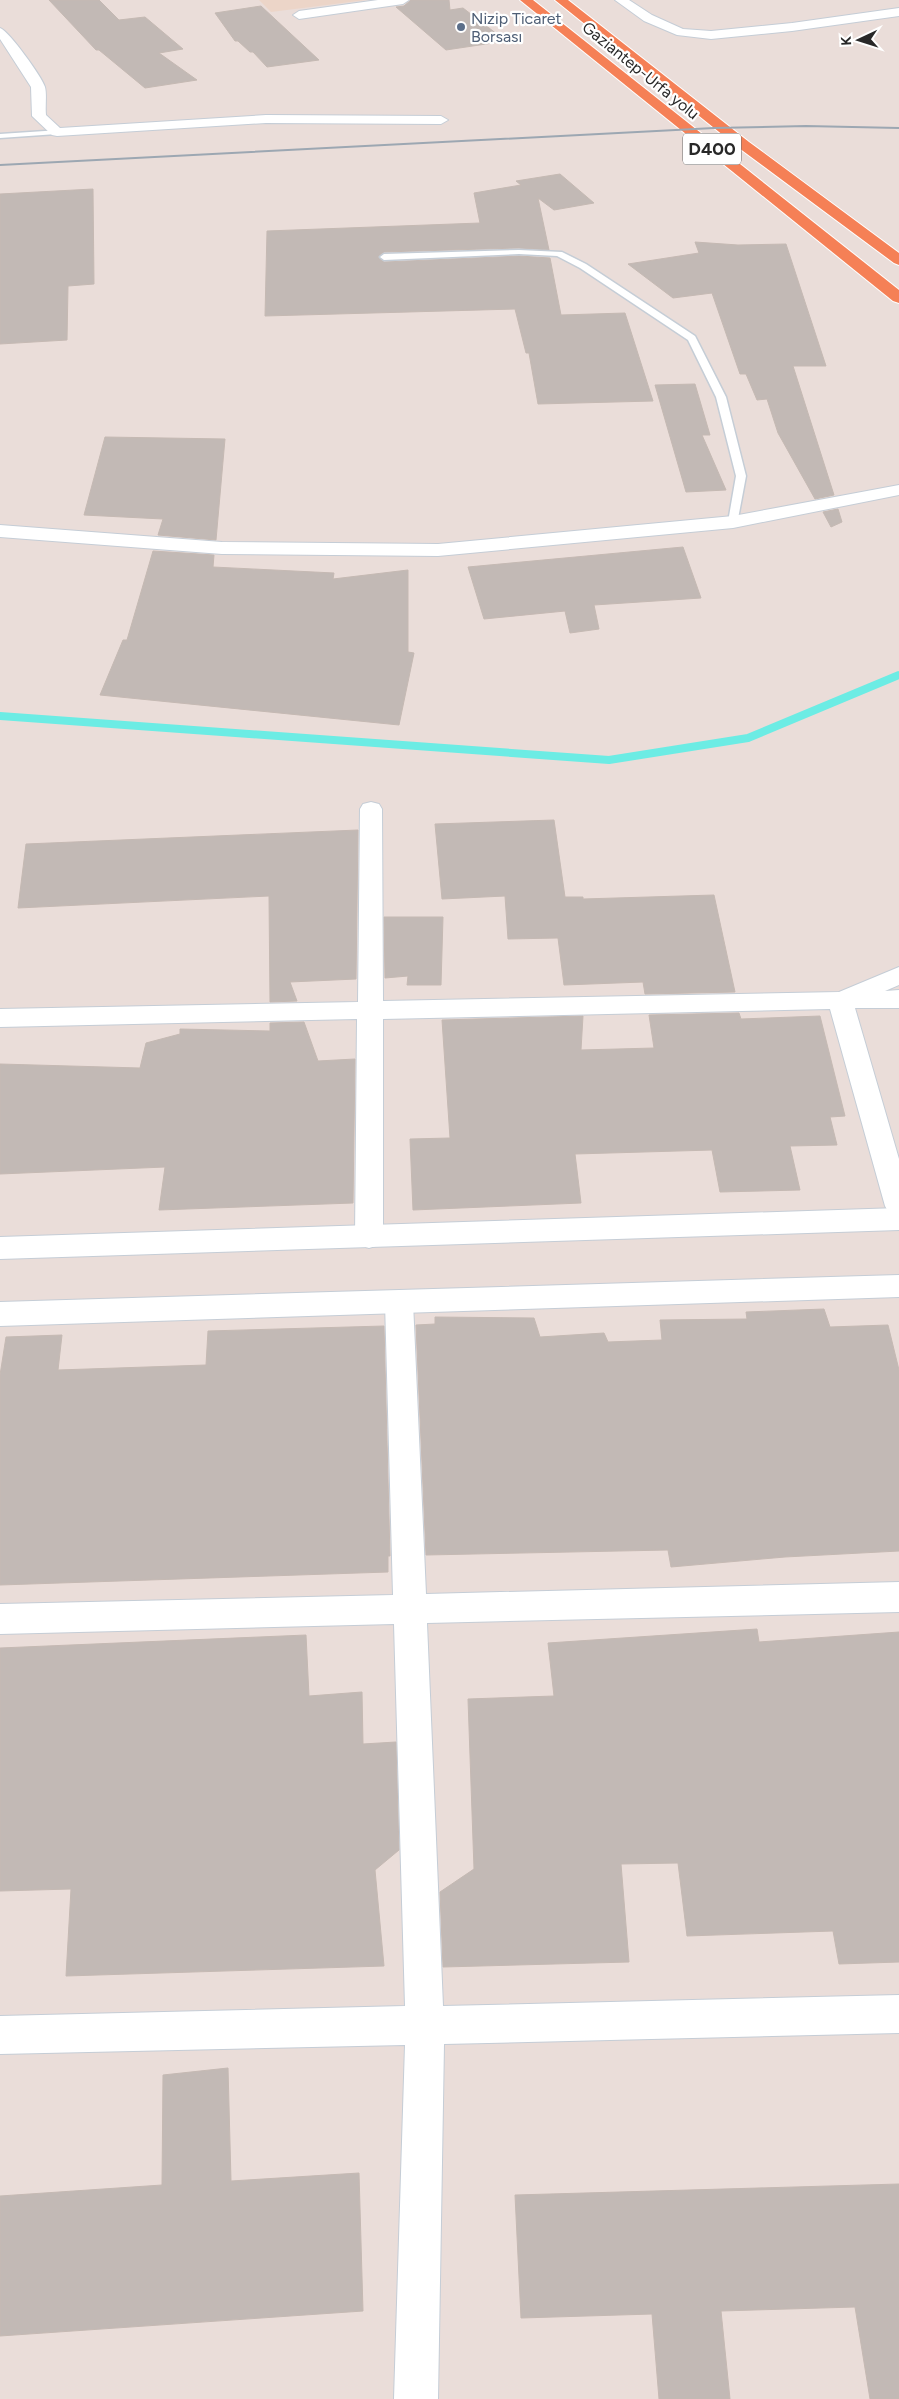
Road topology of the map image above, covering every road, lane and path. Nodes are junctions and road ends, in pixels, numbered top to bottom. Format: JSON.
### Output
{"nodes":[{"id":1,"x":402,"y":0,"type":"edge"},
{"id":2,"x":526,"y":0,"type":"edge"},
{"id":3,"x":561,"y":0,"type":"edge"},
{"id":4,"x":621,"y":0,"type":"edge"},
{"id":5,"x":899,"y":12,"type":"edge"},
{"id":6,"x":299,"y":15,"type":"dead end"},
{"id":7,"x":0,"y":32,"type":"edge"},
{"id":8,"x":441,"y":120,"type":"dead end"},
{"id":9,"x":57,"y":132,"type":"junction"},
{"id":10,"x":0,"y":136,"type":"edge"},
{"id":11,"x":384,"y":257,"type":"dead end"},
{"id":12,"x":899,"y":260,"type":"edge"},
{"id":13,"x":899,"y":298,"type":"edge"},
{"id":14,"x":899,"y":490,"type":"edge"},
{"id":15,"x":733,"y":522,"type":"junction"},
{"id":16,"x":0,"y":532,"type":"edge"},
{"id":17,"x":372,"y":809,"type":"dead end"},
{"id":18,"x":899,"y":975,"type":"edge"},
{"id":19,"x":899,"y":999,"type":"edge"},
{"id":20,"x":840,"y":1001,"type":"junction"},
{"id":21,"x":371,"y":1011,"type":"junction"},
{"id":22,"x":0,"y":1018,"type":"edge"},
{"id":23,"x":899,"y":1206,"type":"edge"},
{"id":24,"x":899,"y":1219,"type":"edge"},
{"id":25,"x":368,"y":1237,"type":"junction"},
{"id":26,"x":0,"y":1248,"type":"edge"},
{"id":27,"x":899,"y":1286,"type":"edge"},
{"id":28,"x":399,"y":1302,"type":"junction"},
{"id":29,"x":0,"y":1314,"type":"edge"},
{"id":30,"x":899,"y":1597,"type":"edge"},
{"id":31,"x":411,"y":1609,"type":"junction"},
{"id":32,"x":0,"y":1619,"type":"edge"},
{"id":33,"x":899,"y":2014,"type":"edge"},
{"id":34,"x":425,"y":2025,"type":"junction"},
{"id":35,"x":0,"y":2035,"type":"edge"},
{"id":36,"x":416,"y":2399,"type":"edge"}],
"edges":[{"from":1,"to":6,"type":"street"},
{"from":2,"to":13,"type":"highway","name":"Gaziantep-Urfa yolu","number":"D400"},
{"from":3,"to":12,"type":"highway","name":"Gaziantep-Urfa yolu","number":"D400"},
{"from":4,"to":5,"type":"street"},
{"from":7,"to":9,"type":"street"},
{"from":8,"to":9,"type":"street"},
{"from":9,"to":10,"type":"lane"},
{"from":11,"to":15,"type":"lane"},
{"from":14,"to":15,"type":"street"},
{"from":15,"to":16,"type":"street"},
{"from":17,"to":21,"type":"street"},
{"from":18,"to":20,"type":"street"},
{"from":19,"to":20,"type":"street"},
{"from":20,"to":21,"type":"street"},
{"from":20,"to":23,"type":"street"},
{"from":21,"to":22,"type":"street"},
{"from":21,"to":25,"type":"street"},
{"from":24,"to":25,"type":"street"},
{"from":25,"to":26,"type":"street"},
{"from":27,"to":28,"type":"street"},
{"from":28,"to":29,"type":"street"},
{"from":28,"to":31,"type":"street"},
{"from":30,"to":31,"type":"street"},
{"from":31,"to":32,"type":"street"},
{"from":31,"to":34,"type":"street"},
{"from":33,"to":34,"type":"street"},
{"from":34,"to":35,"type":"street"},
{"from":34,"to":36,"type":"street"}]}
